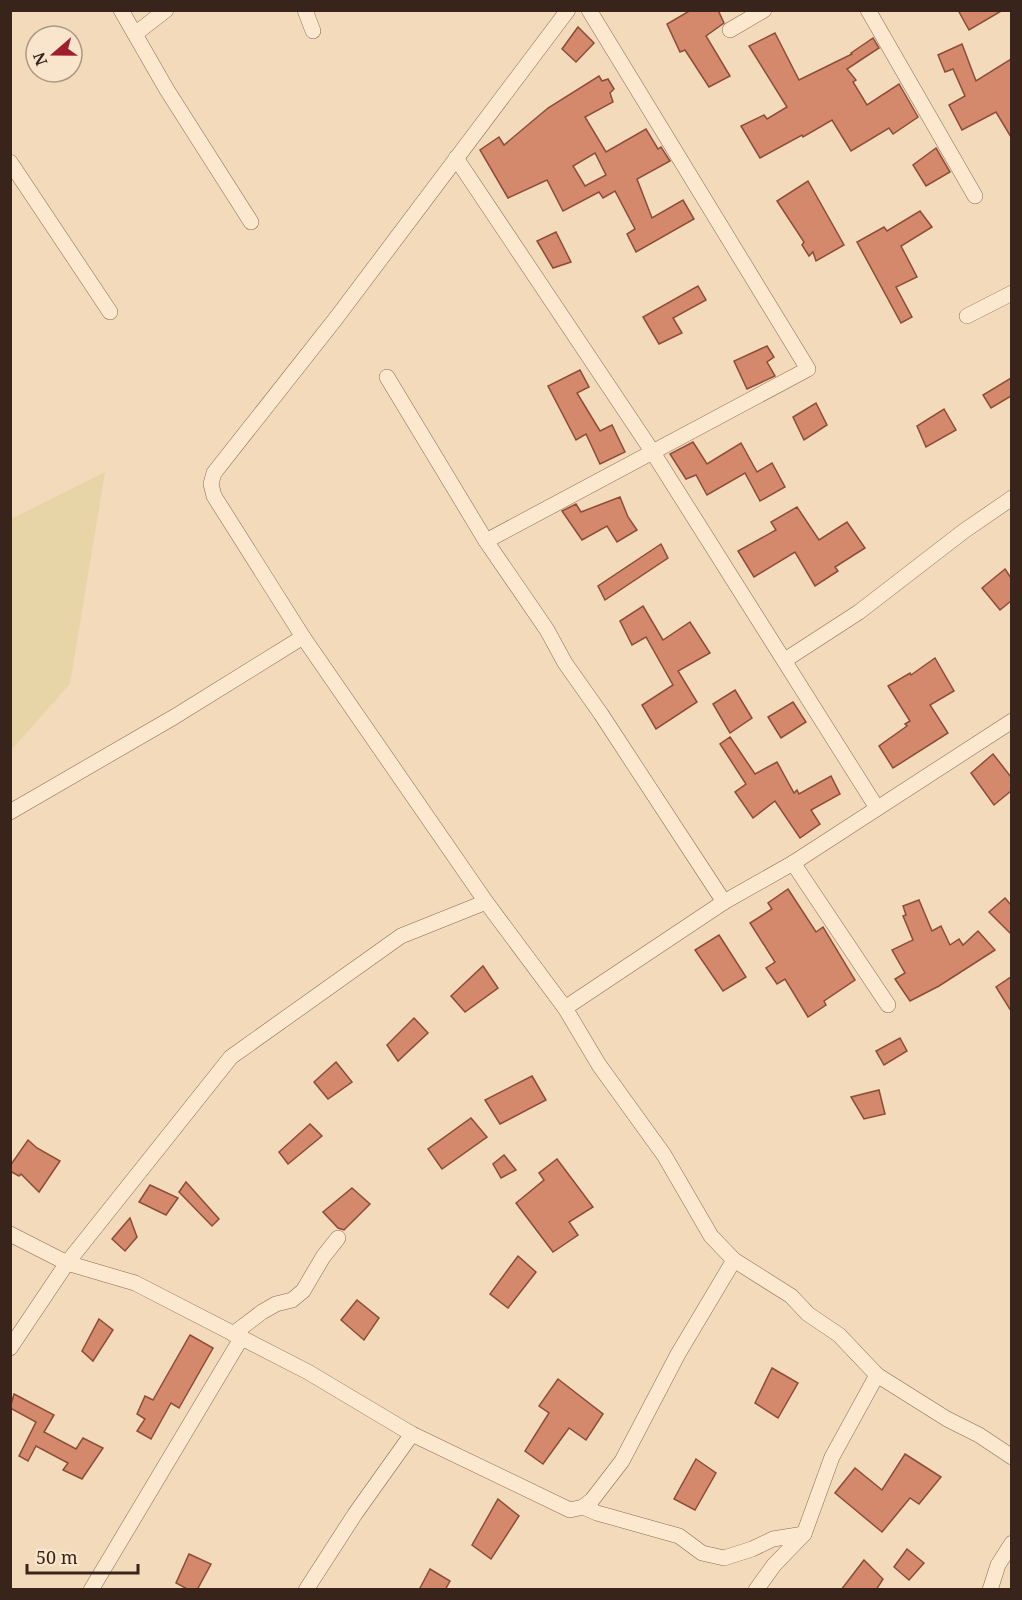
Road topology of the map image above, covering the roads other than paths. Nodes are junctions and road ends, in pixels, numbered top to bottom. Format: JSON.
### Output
{"nodes":[{"id":1,"x":121,"y":10,"type":"edge"},
{"id":2,"x":166,"y":10,"type":"edge"},
{"id":3,"x":305,"y":10,"type":"edge"},
{"id":4,"x":568,"y":10,"type":"edge"},
{"id":5,"x":589,"y":10,"type":"edge"},
{"id":6,"x":764,"y":10,"type":"edge"},
{"id":7,"x":868,"y":10,"type":"edge"},
{"id":8,"x":730,"y":30,"type":"dead end"},
{"id":9,"x":314,"y":31,"type":"dead end"},
{"id":10,"x":135,"y":34,"type":"junction"},
{"id":11,"x":456,"y":158,"type":"junction"},
{"id":12,"x":10,"y":162,"type":"edge"},
{"id":13,"x":975,"y":196,"type":"dead end"},
{"id":14,"x":251,"y":222,"type":"dead end"},
{"id":15,"x":1011,"y":293,"type":"edge"},
{"id":16,"x":110,"y":312,"type":"dead end"},
{"id":17,"x":967,"y":316,"type":"dead end"},
{"id":18,"x":387,"y":377,"type":"dead end"},
{"id":19,"x":652,"y":452,"type":"junction"},
{"id":20,"x":1011,"y":498,"type":"edge"},
{"id":21,"x":486,"y":541,"type":"junction"},
{"id":22,"x":303,"y":637,"type":"junction"},
{"id":23,"x":785,"y":660,"type":"junction"},
{"id":24,"x":1011,"y":721,"type":"edge"},
{"id":25,"x":877,"y":808,"type":"junction"},
{"id":26,"x":10,"y":812,"type":"edge"},
{"id":27,"x":793,"y":863,"type":"junction"},
{"id":28,"x":486,"y":902,"type":"junction"},
{"id":29,"x":724,"y":902,"type":"junction"},
{"id":30,"x":888,"y":1005,"type":"dead end"},
{"id":31,"x":565,"y":1008,"type":"junction"},
{"id":32,"x":10,"y":1234,"type":"edge"},
{"id":33,"x":338,"y":1238,"type":"dead end"},
{"id":34,"x":734,"y":1260,"type":"junction"},
{"id":35,"x":67,"y":1263,"type":"junction"},
{"id":36,"x":237,"y":1335,"type":"junction"},
{"id":37,"x":10,"y":1348,"type":"edge"},
{"id":38,"x":877,"y":1375,"type":"junction"},
{"id":39,"x":412,"y":1434,"type":"junction"},
{"id":40,"x":1008,"y":1448,"type":"edge"},
{"id":41,"x":583,"y":1507,"type":"junction"},
{"id":42,"x":804,"y":1534,"type":"junction"},
{"id":43,"x":1011,"y":1543,"type":"edge"},
{"id":44,"x":91,"y":1590,"type":"edge"},
{"id":45,"x":306,"y":1590,"type":"edge"},
{"id":46,"x":756,"y":1590,"type":"edge"},
{"id":47,"x":990,"y":1590,"type":"edge"}],
"edges":[{"from":1,"to":10,"type":"street"},
{"from":2,"to":10,"type":"street"},
{"from":3,"to":9,"type":"street"},
{"from":4,"to":11,"type":"street"},
{"from":5,"to":19,"type":"street"},
{"from":6,"to":8,"type":"street"},
{"from":7,"to":13,"type":"street"},
{"from":10,"to":14,"type":"street"},
{"from":11,"to":19,"type":"street"},
{"from":11,"to":22,"type":"street"},
{"from":12,"to":16,"type":"street"},
{"from":15,"to":17,"type":"street"},
{"from":18,"to":21,"type":"street"},
{"from":19,"to":21,"type":"street"},
{"from":19,"to":23,"type":"street"},
{"from":20,"to":23,"type":"street"},
{"from":21,"to":29,"type":"street"},
{"from":22,"to":26,"type":"street"},
{"from":22,"to":28,"type":"street"},
{"from":23,"to":25,"type":"street"},
{"from":24,"to":25,"type":"street"},
{"from":25,"to":27,"type":"street"},
{"from":27,"to":29,"type":"street"},
{"from":27,"to":30,"type":"street"},
{"from":28,"to":31,"type":"street"},
{"from":28,"to":35,"type":"street"},
{"from":29,"to":31,"type":"street"},
{"from":31,"to":34,"type":"street"},
{"from":32,"to":35,"type":"street"},
{"from":33,"to":36,"type":"street"},
{"from":34,"to":38,"type":"street"},
{"from":34,"to":41,"type":"street"},
{"from":35,"to":36,"type":"street"},
{"from":35,"to":37,"type":"street"},
{"from":36,"to":39,"type":"street"},
{"from":36,"to":44,"type":"street"},
{"from":38,"to":40,"type":"street"},
{"from":38,"to":42,"type":"street"},
{"from":39,"to":41,"type":"street"},
{"from":39,"to":45,"type":"street"},
{"from":41,"to":42,"type":"street"},
{"from":42,"to":46,"type":"street"},
{"from":43,"to":47,"type":"street"}]}
